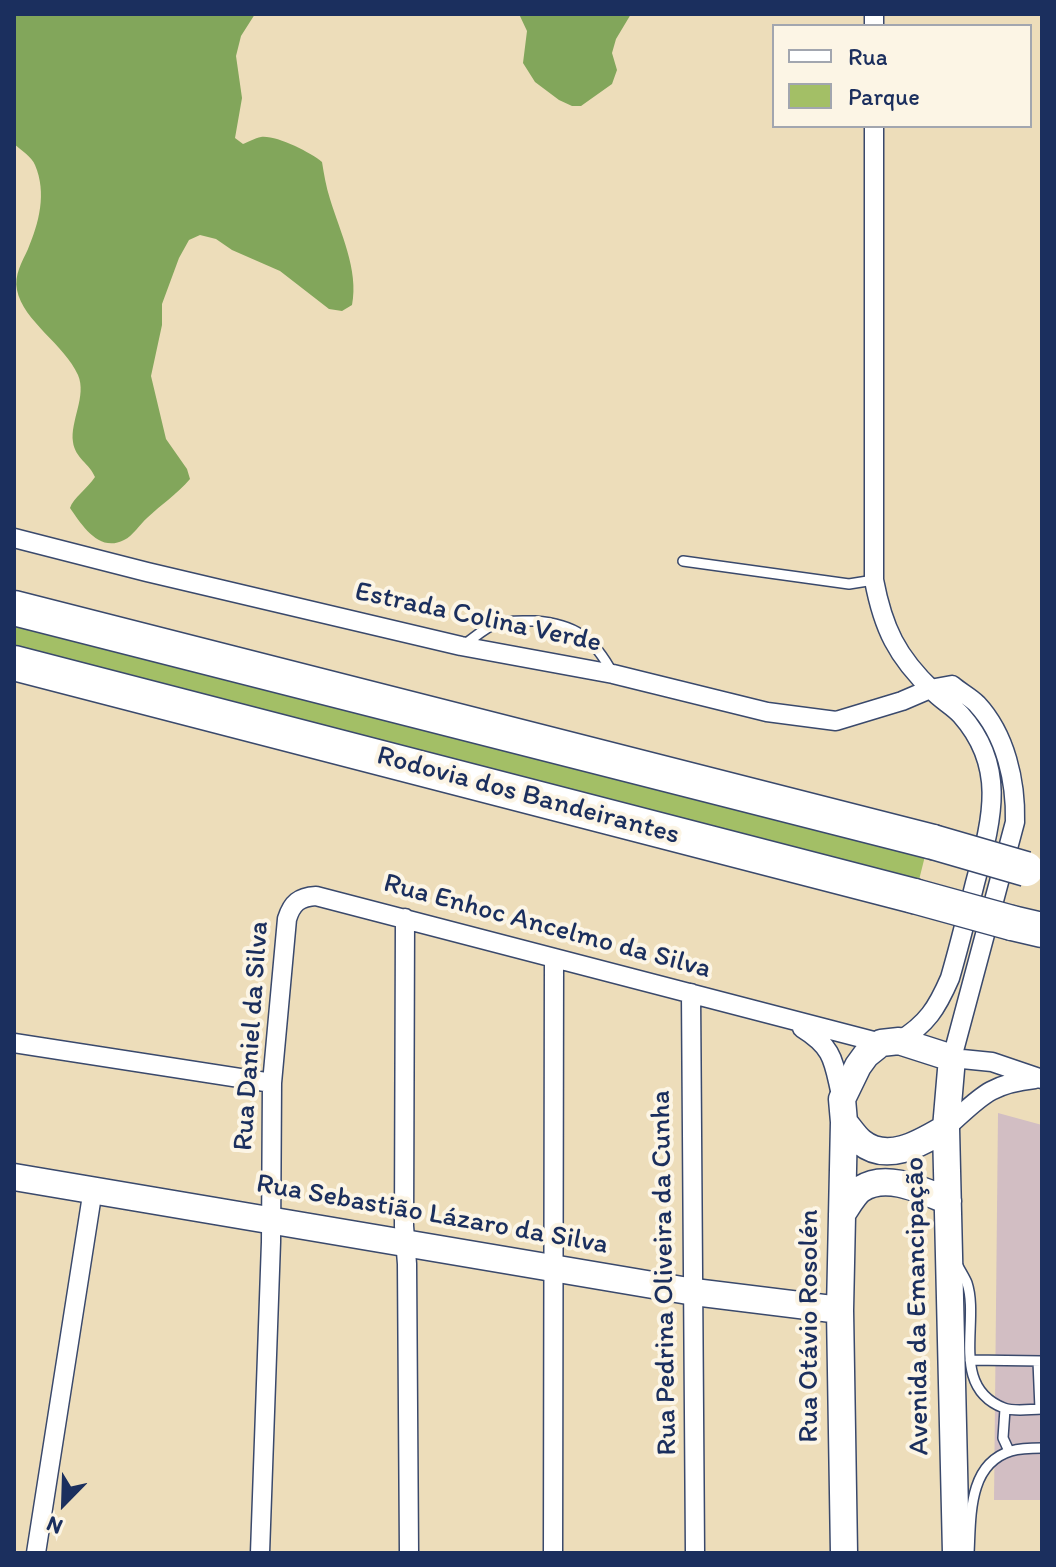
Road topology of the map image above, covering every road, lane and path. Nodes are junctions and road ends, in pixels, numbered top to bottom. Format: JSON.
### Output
{"nodes":[{"id":1,"x":874,"y":128,"type":"edge"},
{"id":2,"x":14,"y":538,"type":"edge"},
{"id":3,"x":683,"y":561,"type":"dead end"},
{"id":4,"x":874,"y":580,"type":"junction"},
{"id":5,"x":14,"y":608,"type":"edge"},
{"id":6,"x":461,"y":646,"type":"junction"},
{"id":7,"x":14,"y":663,"type":"edge"},
{"id":8,"x":613,"y":674,"type":"junction"},
{"id":9,"x":930,"y":689,"type":"junction"},
{"id":10,"x":1034,"y":871,"type":"edge"},
{"id":11,"x":292,"y":905,"type":"joint"},
{"id":12,"x":405,"y":918,"type":"junction"},
{"id":13,"x":1027,"y":926,"type":"edge"},
{"id":14,"x":554,"y":958,"type":"junction"},
{"id":15,"x":691,"y":993,"type":"junction"},
{"id":16,"x":789,"y":1020,"type":"junction"},
{"id":17,"x":890,"y":1042,"type":"junction"},
{"id":18,"x":14,"y":1043,"type":"edge"},
{"id":19,"x":952,"y":1058,"type":"junction"},
{"id":20,"x":1040,"y":1079,"type":"edge"},
{"id":21,"x":272,"y":1083,"type":"junction"},
{"id":22,"x":843,"y":1111,"type":"junction"},
{"id":23,"x":946,"y":1128,"type":"junction"},
{"id":24,"x":14,"y":1177,"type":"edge"},
{"id":25,"x":93,"y":1189,"type":"junction"},
{"id":26,"x":948,"y":1201,"type":"junction"},
{"id":27,"x":842,"y":1214,"type":"junction"},
{"id":28,"x":270,"y":1219,"type":"junction"},
{"id":29,"x":406,"y":1243,"type":"junction"},
{"id":30,"x":948,"y":1246,"type":"junction"},
{"id":31,"x":553,"y":1269,"type":"junction"},
{"id":32,"x":694,"y":1292,"type":"junction"},
{"id":33,"x":840,"y":1310,"type":"junction"},
{"id":34,"x":970,"y":1360,"type":"junction"},
{"id":35,"x":1040,"y":1361,"type":"edge"},
{"id":36,"x":1005,"y":1409,"type":"junction"},
{"id":37,"x":1041,"y":1409,"type":"edge"},
{"id":38,"x":1042,"y":1448,"type":"edge"},
{"id":39,"x":1009,"y":1451,"type":"junction"},
{"id":40,"x":36,"y":1553,"type":"edge"},
{"id":41,"x":260,"y":1553,"type":"edge"},
{"id":42,"x":409,"y":1553,"type":"edge"},
{"id":43,"x":553,"y":1553,"type":"edge"},
{"id":44,"x":695,"y":1553,"type":"edge"},
{"id":45,"x":844,"y":1553,"type":"edge"},
{"id":46,"x":956,"y":1553,"type":"edge"},
{"id":47,"x":969,"y":1553,"type":"edge"}],
"edges":[{"from":1,"to":4,"type":"street"},
{"from":2,"to":6,"type":"street","name":"Estrada Colina Verde"},
{"from":3,"to":4,"type":"lane"},
{"from":4,"to":9,"type":"street"},
{"from":5,"to":10,"type":"highway","name":"Rodovia dos Bandeirantes","bridge":true},
{"from":6,"to":8,"type":"street","name":"Estrada Colina Verde"},
{"from":6,"to":8,"type":"lane"},
{"from":7,"to":13,"type":"highway","name":"Rodovia dos Bandeirantes","bridge":true},
{"from":8,"to":9,"type":"street","name":"Estrada Colina Verde"},
{"from":9,"to":17,"type":"street"},
{"from":9,"to":19,"type":"street"},
{"from":11,"to":12,"type":"street","name":"Rua Enhoc Ancelmo da Silva"},
{"from":11,"to":21,"type":"street","name":"Rua Daniel da Silva"},
{"from":12,"to":14,"type":"street","name":"Rua Enhoc Ancelmo da Silva"},
{"from":12,"to":29,"type":"street"},
{"from":14,"to":15,"type":"street","name":"Rua Enhoc Ancelmo da Silva"},
{"from":14,"to":31,"type":"street"},
{"from":15,"to":16,"type":"street","name":"Rua Enhoc Ancelmo da Silva"},
{"from":15,"to":32,"type":"street","name":"Rua Pedrina Oliveira da Cunha"},
{"from":16,"to":17,"type":"street","name":"Rua Enhoc Ancelmo da Silva"},
{"from":16,"to":22,"type":"street","name":"Rua Enhoc Ancelmo da Silva"},
{"from":17,"to":19,"type":"street"},
{"from":17,"to":22,"type":"street"},
{"from":18,"to":21,"type":"street"},
{"from":19,"to":20,"type":"street"},
{"from":19,"to":23,"type":"street","name":"Avenida da Emancipação"},
{"from":20,"to":23,"type":"street"},
{"from":21,"to":28,"type":"street","name":"Rua Daniel da Silva"},
{"from":22,"to":23,"type":"street"},
{"from":22,"to":27,"type":"street","name":"Rua Otávio Rosolén"},
{"from":23,"to":26,"type":"street","name":"Avenida da Emancipação"},
{"from":24,"to":25,"type":"street","name":"Rua Sebastião Lázaro da Silva"},
{"from":25,"to":28,"type":"street","name":"Rua Sebastião Lázaro da Silva"},
{"from":25,"to":40,"type":"street"},
{"from":26,"to":27,"type":"street"},
{"from":26,"to":30,"type":"street","name":"Avenida da Emancipação"},
{"from":27,"to":33,"type":"street","name":"Rua Otávio Rosolén"},
{"from":28,"to":29,"type":"street","name":"Rua Sebastião Lázaro da Silva"},
{"from":28,"to":41,"type":"street","name":"Rua Daniel da Silva"},
{"from":29,"to":31,"type":"street","name":"Rua Sebastião Lázaro da Silva"},
{"from":29,"to":42,"type":"street"},
{"from":30,"to":34,"type":"lane"},
{"from":30,"to":46,"type":"street","name":"Avenida da Emancipação"},
{"from":31,"to":32,"type":"street","name":"Rua Sebastião Lázaro da Silva"},
{"from":31,"to":43,"type":"street"},
{"from":32,"to":33,"type":"street","name":"Rua Sebastião Lázaro da Silva"},
{"from":32,"to":44,"type":"street","name":"Rua Pedrina Oliveira da Cunha"},
{"from":33,"to":45,"type":"street","name":"Rua Otávio Rosolén"},
{"from":34,"to":35,"type":"lane"},
{"from":34,"to":36,"type":"lane"},
{"from":35,"to":37,"type":"lane"},
{"from":36,"to":37,"type":"lane"},
{"from":36,"to":39,"type":"lane"},
{"from":38,"to":39,"type":"lane"},
{"from":39,"to":47,"type":"lane"}]}
